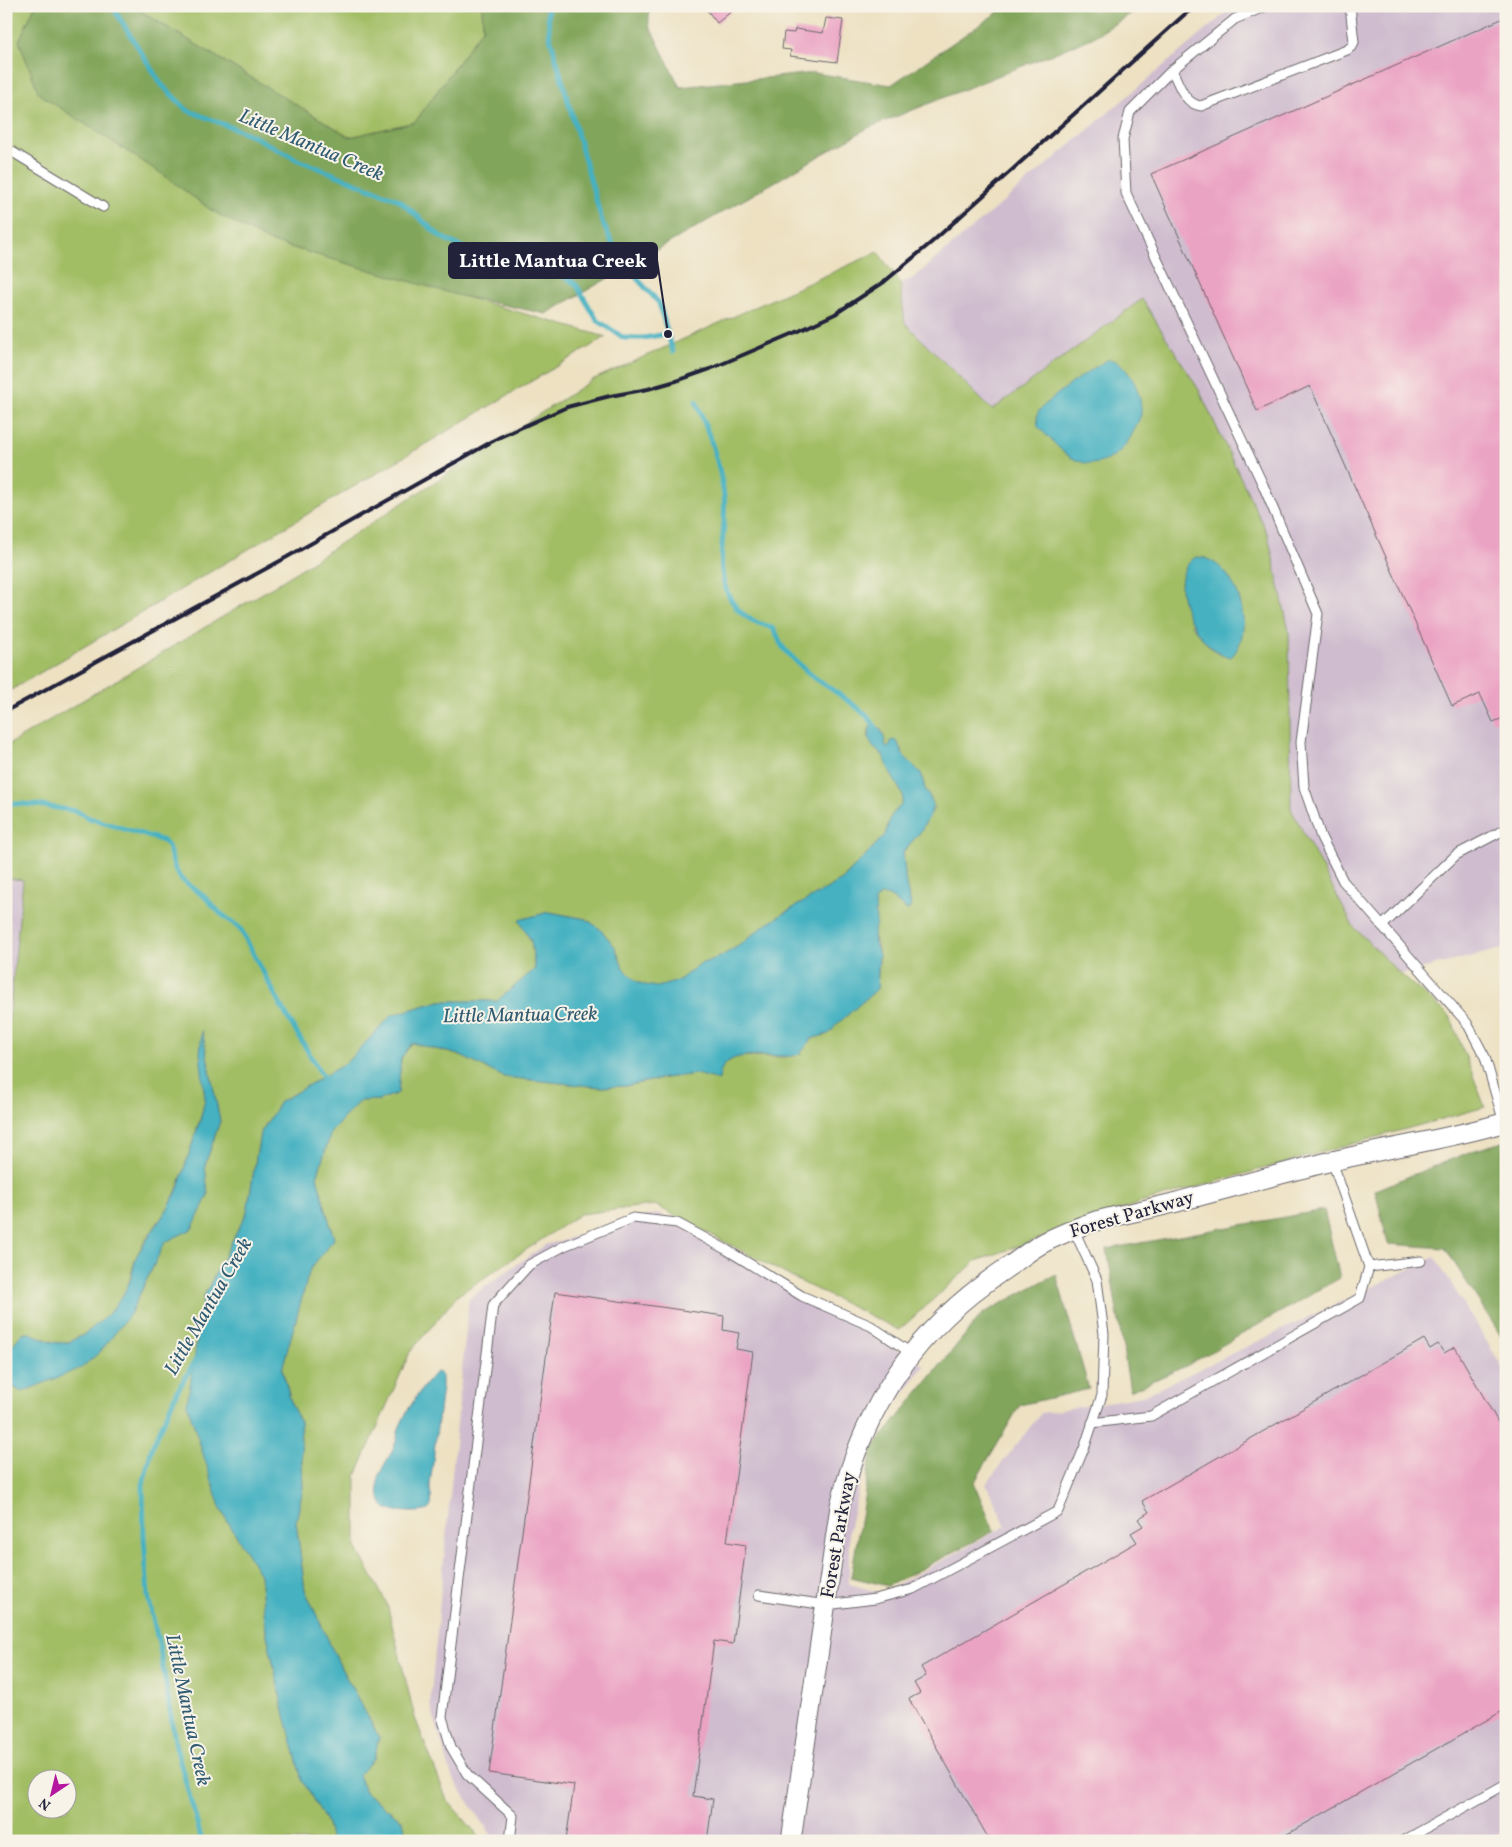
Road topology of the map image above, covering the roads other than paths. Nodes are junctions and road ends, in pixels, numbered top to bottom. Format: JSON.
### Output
{"nodes":[{"id":1,"x":1266,"y":6,"type":"edge"},
{"id":2,"x":1353,"y":7,"type":"edge"},
{"id":3,"x":1172,"y":70,"type":"junction"},
{"id":4,"x":6,"y":148,"type":"edge"},
{"id":5,"x":103,"y":207,"type":"dead end"},
{"id":6,"x":1506,"y":834,"type":"edge"},
{"id":7,"x":1382,"y":926,"type":"junction"},
{"id":8,"x":1505,"y":1122,"type":"edge"},
{"id":9,"x":1332,"y":1161,"type":"junction"},
{"id":10,"x":1074,"y":1230,"type":"junction"},
{"id":11,"x":1421,"y":1261,"type":"dead end"},
{"id":12,"x":1369,"y":1267,"type":"junction"},
{"id":13,"x":911,"y":1353,"type":"junction"},
{"id":14,"x":1092,"y":1423,"type":"junction"},
{"id":15,"x":759,"y":1595,"type":"dead end"},
{"id":16,"x":826,"y":1605,"type":"junction"},
{"id":17,"x":1506,"y":1784,"type":"edge"},
{"id":18,"x":510,"y":1841,"type":"edge"},
{"id":19,"x":791,"y":1841,"type":"edge"},
{"id":20,"x":1403,"y":1841,"type":"edge"}],
"edges":[{"from":1,"to":3,"type":"lane"},
{"from":2,"to":3,"type":"lane"},
{"from":3,"to":7,"type":"lane"},
{"from":4,"to":5,"type":"lane"},
{"from":6,"to":7,"type":"lane"},
{"from":7,"to":8,"type":"lane"},
{"from":8,"to":9,"type":"street","name":"Forest Parkway"},
{"from":9,"to":10,"type":"street","name":"Forest Parkway"},
{"from":9,"to":12,"type":"lane"},
{"from":10,"to":13,"type":"street","name":"Forest Parkway"},
{"from":10,"to":14,"type":"lane"},
{"from":11,"to":12,"type":"lane"},
{"from":12,"to":14,"type":"lane"},
{"from":13,"to":16,"type":"street","name":"Forest Parkway"},
{"from":13,"to":18,"type":"lane"},
{"from":14,"to":16,"type":"lane"},
{"from":15,"to":16,"type":"lane"},
{"from":16,"to":19,"type":"street","name":"Forest Parkway"},
{"from":17,"to":20,"type":"lane"}]}
